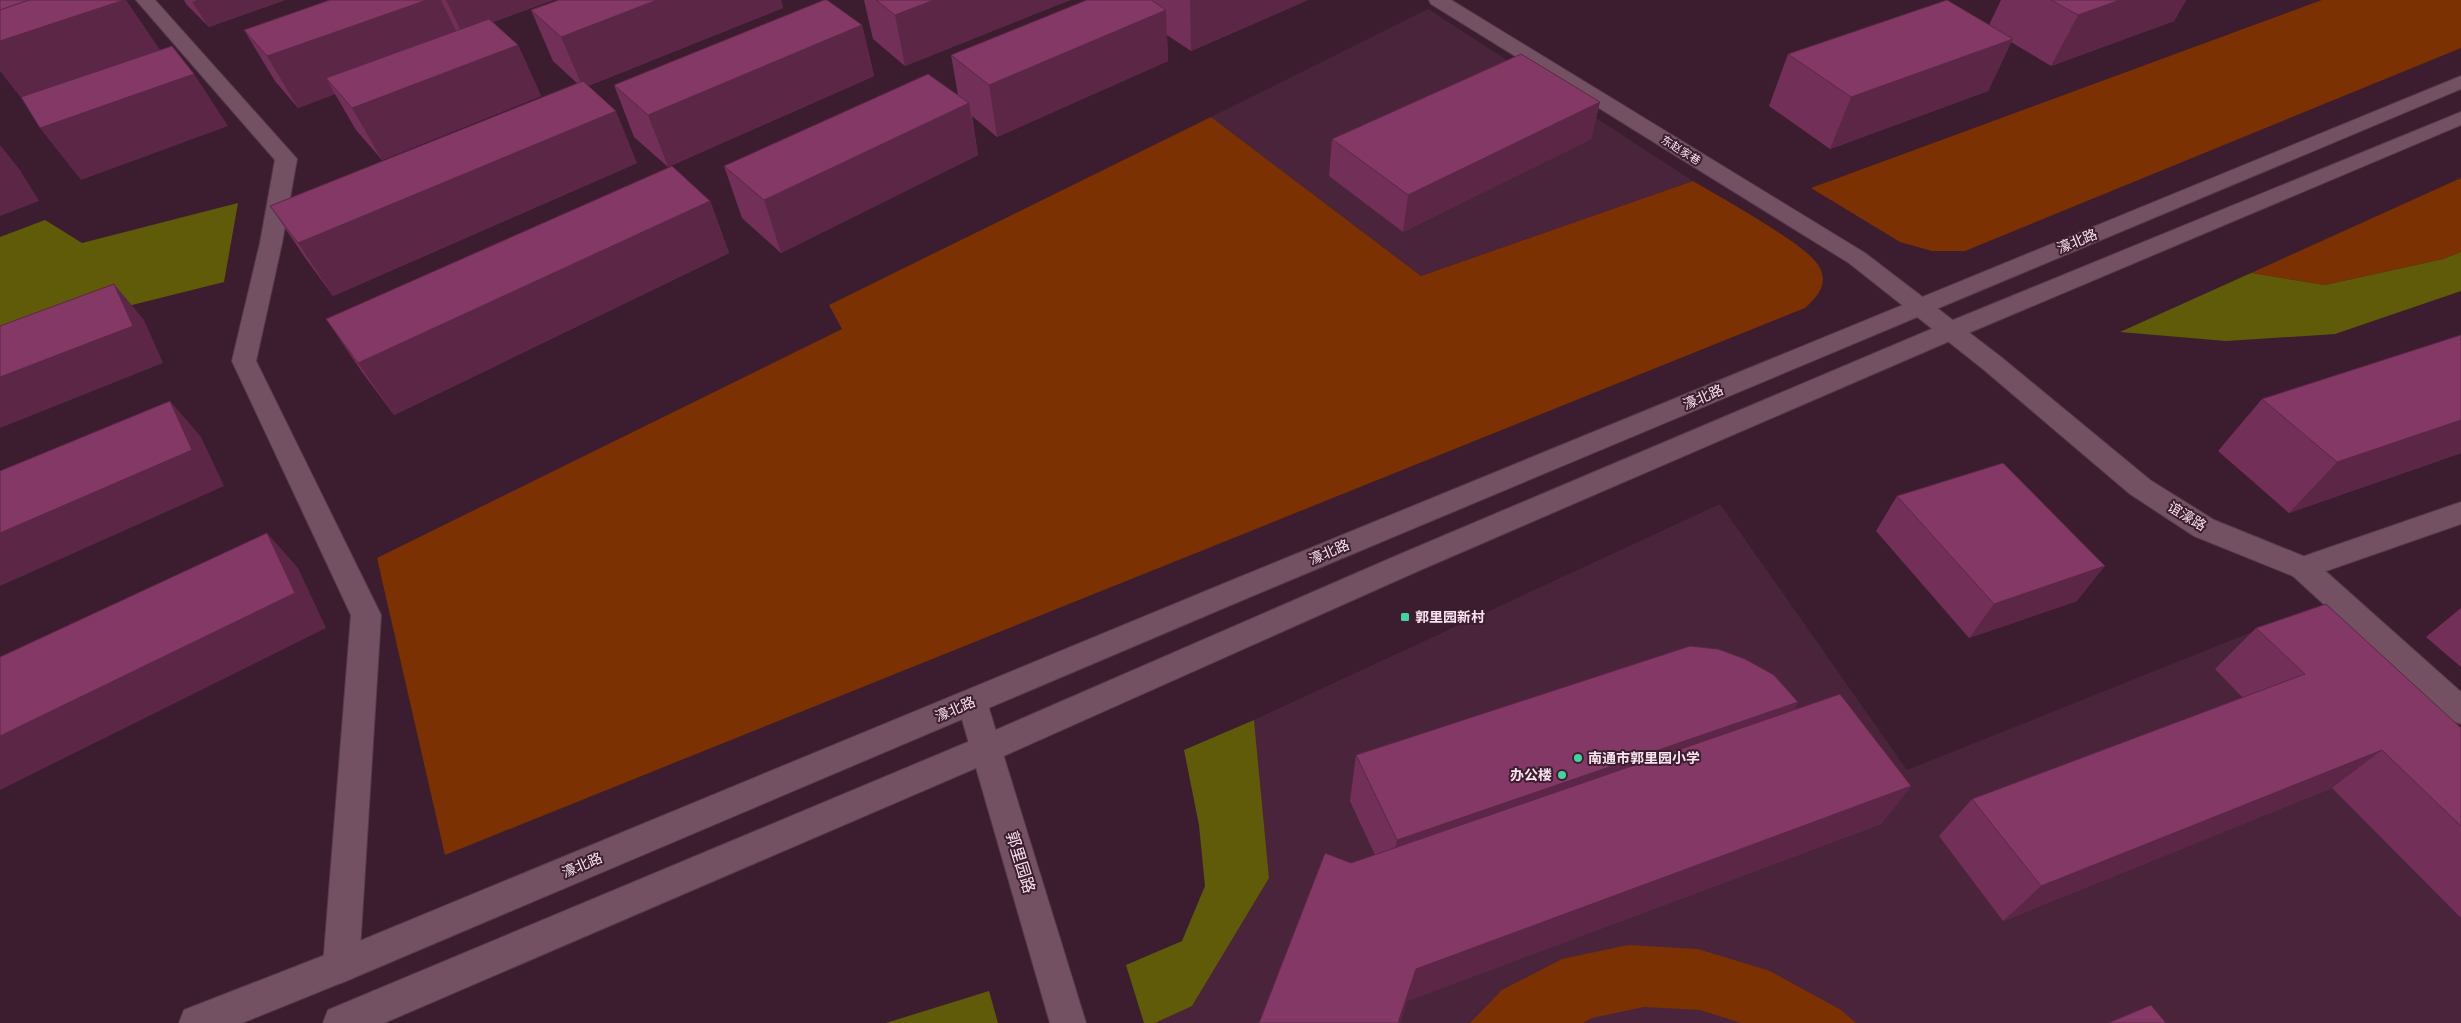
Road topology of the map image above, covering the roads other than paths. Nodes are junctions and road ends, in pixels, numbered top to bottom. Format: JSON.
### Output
{"nodes":[{"id":1,"x":145,"y":0,"type":"edge"},
{"id":2,"x":1438,"y":0,"type":"edge"},
{"id":3,"x":2461,"y":82,"type":"edge"},
{"id":4,"x":2461,"y":118,"type":"edge"},
{"id":5,"x":1918,"y":307,"type":"junction"},
{"id":6,"x":1950,"y":331,"type":"junction"},
{"id":7,"x":2461,"y":513,"type":"edge"},
{"id":8,"x":2303,"y":568,"type":"junction"},
{"id":9,"x":972,"y":702,"type":"junction"},
{"id":10,"x":2461,"y":711,"type":"edge"},
{"id":11,"x":986,"y":749,"type":"junction"},
{"id":12,"x":340,"y":966,"type":"junction"},
{"id":13,"x":197,"y":1023,"type":"edge"},
{"id":14,"x":340,"y":1023,"type":"edge"},
{"id":15,"x":1068,"y":1023,"type":"edge"}],
"edges":[{"from":1,"to":12,"type":"street"},
{"from":2,"to":5,"type":"street","name":"东赵家巷"},
{"from":3,"to":5,"type":"street","name":"濠北路"},
{"from":4,"to":6,"type":"street"},
{"from":5,"to":6,"type":"street","name":"谊濠路"},
{"from":5,"to":9,"type":"street","name":"濠北路"},
{"from":6,"to":8,"type":"street","name":"谊濠路"},
{"from":6,"to":11,"type":"street"},
{"from":7,"to":8,"type":"street"},
{"from":8,"to":10,"type":"street","name":"谊濠路"},
{"from":9,"to":11,"type":"street","name":"郭里园路"},
{"from":9,"to":12,"type":"street","name":"濠北路"},
{"from":11,"to":14,"type":"street"},
{"from":11,"to":15,"type":"street","name":"郭里园路"},
{"from":12,"to":13,"type":"street","name":"濠北路"}]}
